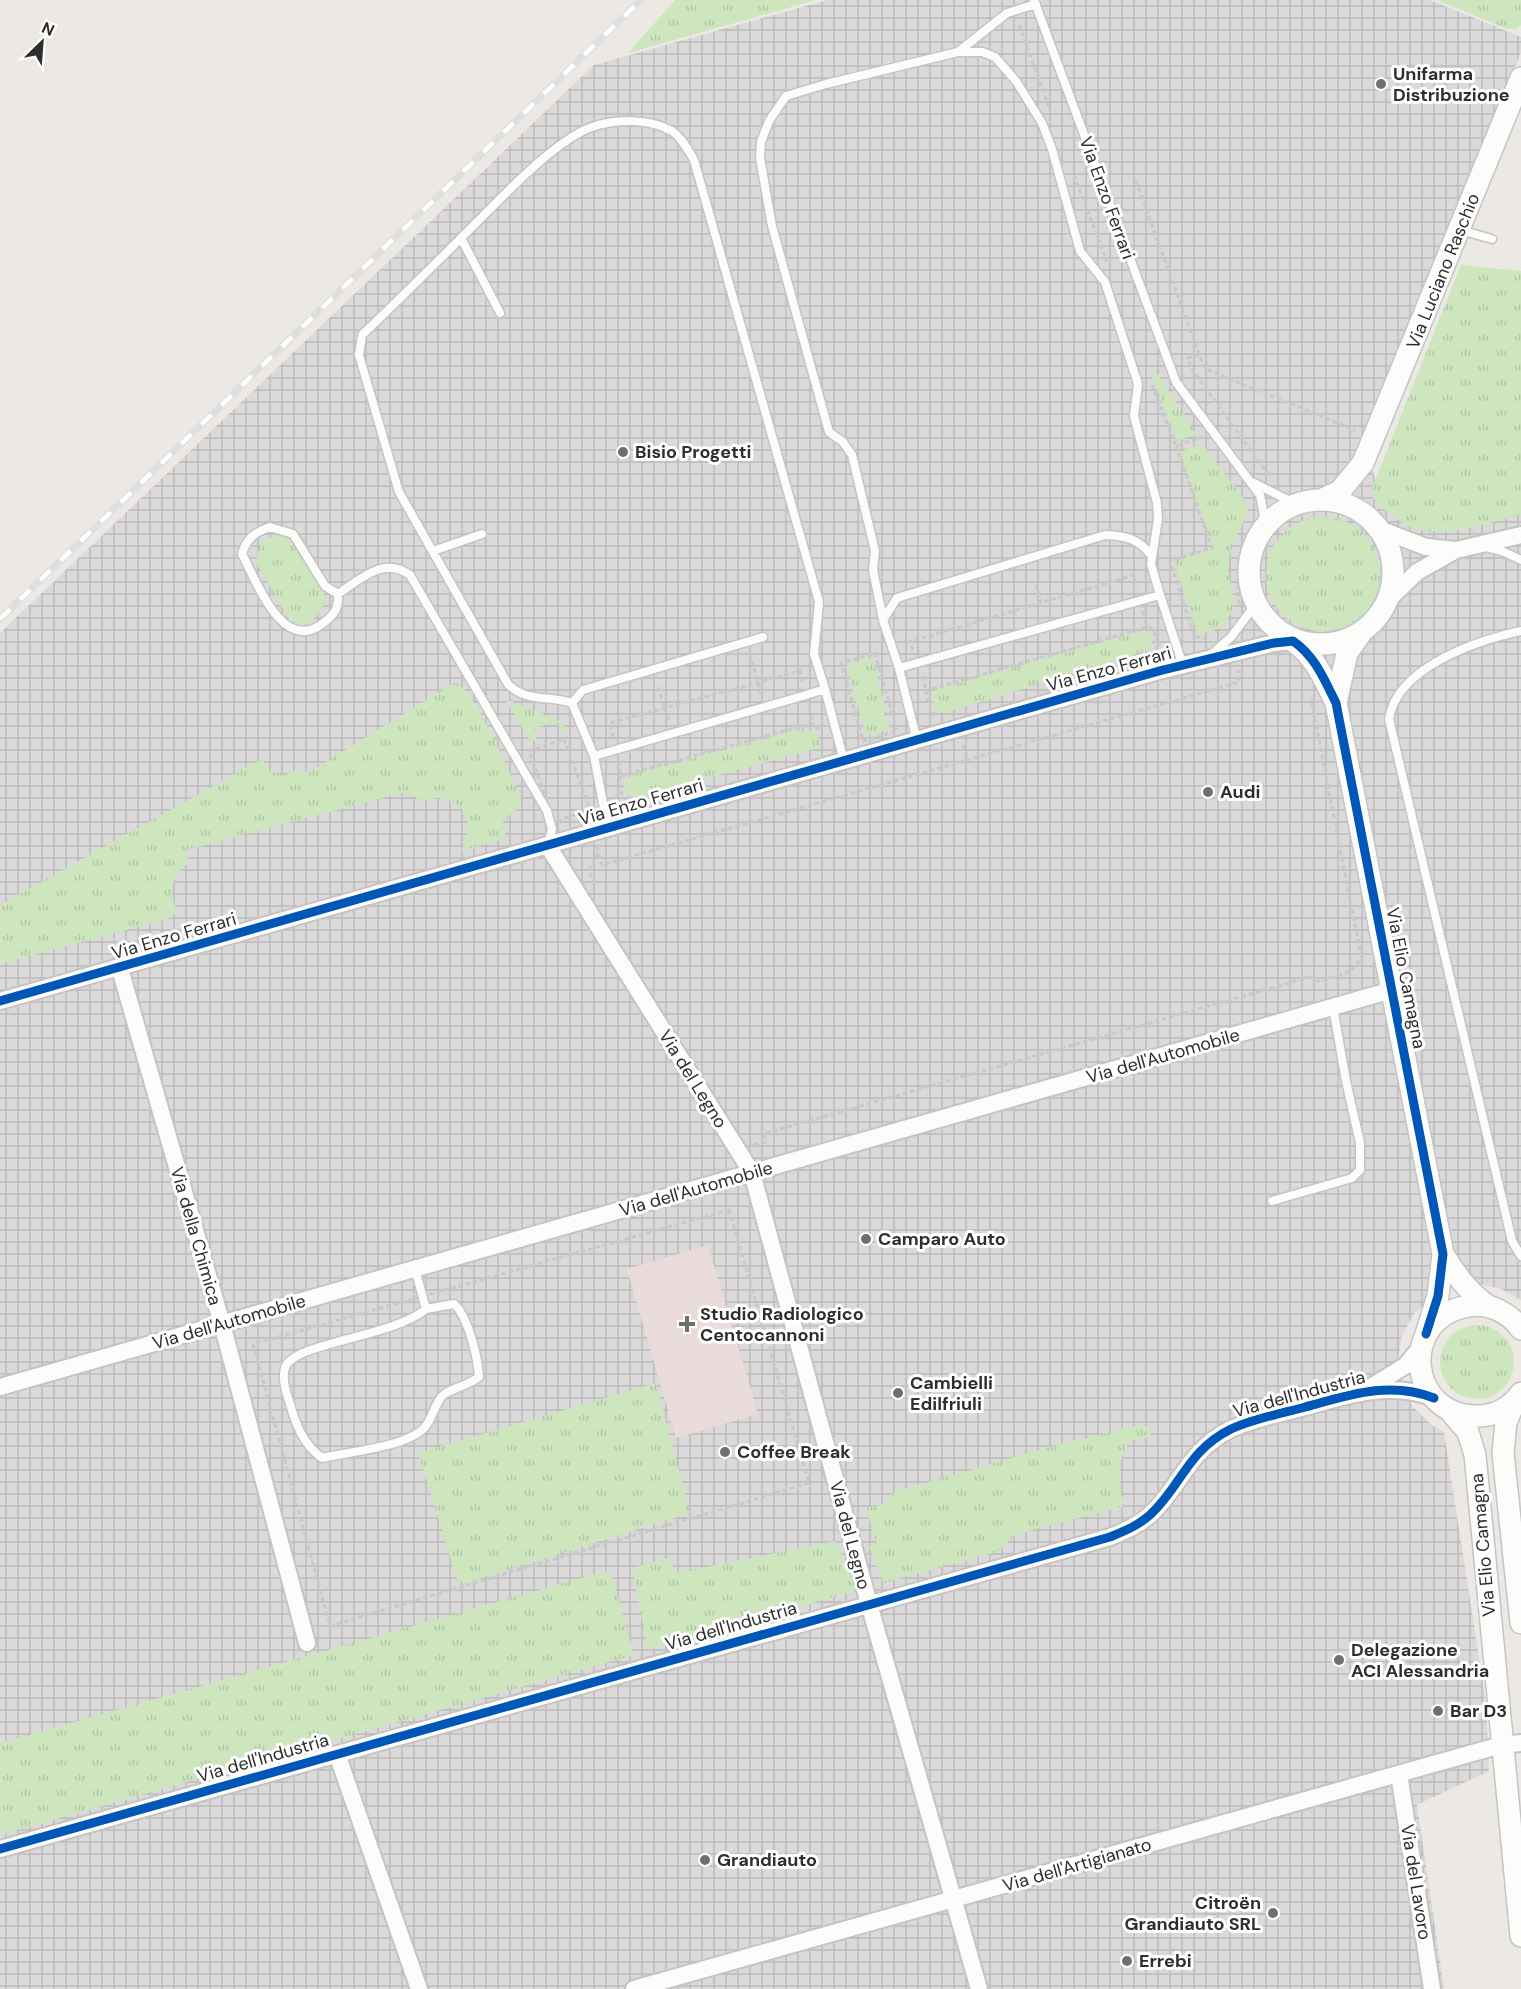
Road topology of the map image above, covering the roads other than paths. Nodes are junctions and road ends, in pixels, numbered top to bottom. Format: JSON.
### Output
{"nodes":[{"id":1,"x":1035,"y":2,"type":"edge"},
{"id":2,"x":958,"y":52,"type":"junction"},
{"id":3,"x":1521,"y":78,"type":"edge"},
{"id":4,"x":1460,"y":230,"type":"junction"},
{"id":5,"x":461,"y":238,"type":"junction"},
{"id":6,"x":1492,"y":239,"type":"dead end"},
{"id":7,"x":500,"y":313,"type":"dead end"},
{"id":8,"x":1363,"y":463,"type":"junction"},
{"id":9,"x":1250,"y":481,"type":"junction"},
{"id":10,"x":1321,"y":500,"type":"junction"},
{"id":11,"x":1296,"y":504,"type":"junction"},
{"id":12,"x":1373,"y":523,"type":"junction"},
{"id":13,"x":1255,"y":528,"type":"junction"},
{"id":14,"x":482,"y":534,"type":"dead end"},
{"id":15,"x":1521,"y":535,"type":"edge"},
{"id":16,"x":1463,"y":548,"type":"junction"},
{"id":17,"x":433,"y":550,"type":"junction"},
{"id":18,"x":1151,"y":555,"type":"junction"},
{"id":19,"x":1521,"y":560,"type":"edge"},
{"id":20,"x":338,"y":594,"type":"junction"},
{"id":21,"x":1160,"y":595,"type":"junction"},
{"id":22,"x":1388,"y":600,"type":"junction"},
{"id":23,"x":1247,"y":609,"type":"junction"},
{"id":24,"x":883,"y":620,"type":"junction"},
{"id":25,"x":1521,"y":631,"type":"edge"},
{"id":26,"x":1361,"y":633,"type":"junction"},
{"id":27,"x":763,"y":637,"type":"dead end"},
{"id":28,"x":1293,"y":641,"type":"junction"},
{"id":29,"x":1203,"y":662,"type":"junction"},
{"id":30,"x":1183,"y":666,"type":"junction"},
{"id":31,"x":899,"y":668,"type":"junction"},
{"id":32,"x":825,"y":689,"type":"junction"},
{"id":33,"x":572,"y":703,"type":"junction"},
{"id":34,"x":1336,"y":703,"type":"junction"},
{"id":35,"x":917,"y":741,"type":"junction"},
{"id":36,"x":594,"y":756,"type":"junction"},
{"id":37,"x":844,"y":762,"type":"junction"},
{"id":38,"x":608,"y":829,"type":"junction"},
{"id":39,"x":548,"y":846,"type":"junction"},
{"id":40,"x":120,"y":969,"type":"junction"},
{"id":41,"x":1392,"y":990,"type":"junction"},
{"id":42,"x":0,"y":1001,"type":"edge"},
{"id":43,"x":1333,"y":1007,"type":"junction"},
{"id":44,"x":752,"y":1173,"type":"junction"},
{"id":45,"x":1272,"y":1201,"type":"dead end"},
{"id":46,"x":1443,"y":1254,"type":"junction"},
{"id":47,"x":1521,"y":1256,"type":"edge"},
{"id":48,"x":415,"y":1269,"type":"junction"},
{"id":49,"x":1488,"y":1306,"type":"junction"},
{"id":50,"x":426,"y":1309,"type":"junction"},
{"id":51,"x":222,"y":1324,"type":"junction"},
{"id":52,"x":1521,"y":1329,"type":"edge"},
{"id":53,"x":1424,"y":1341,"type":"junction"},
{"id":54,"x":0,"y":1387,"type":"edge"},
{"id":55,"x":1363,"y":1391,"type":"junction"},
{"id":56,"x":1519,"y":1396,"type":"edge"},
{"id":57,"x":1442,"y":1404,"type":"junction"},
{"id":58,"x":869,"y":1604,"type":"junction"},
{"id":59,"x":1521,"y":1623,"type":"edge"},
{"id":60,"x":307,"y":1643,"type":"dead end"},
{"id":61,"x":1511,"y":1744,"type":"edge"},
{"id":62,"x":338,"y":1754,"type":"junction"},
{"id":63,"x":1399,"y":1774,"type":"junction"},
{"id":64,"x":0,"y":1850,"type":"edge"},
{"id":65,"x":953,"y":1899,"type":"junction"},
{"id":66,"x":1521,"y":1936,"type":"edge"},
{"id":67,"x":419,"y":1989,"type":"edge"},
{"id":68,"x":634,"y":1989,"type":"edge"},
{"id":69,"x":979,"y":1989,"type":"edge"},
{"id":70,"x":1432,"y":1989,"type":"edge"}],
"edges":[{"from":1,"to":2,"type":"lane"},
{"from":1,"to":9,"type":"lane","name":"Via Enzo Ferrari"},
{"from":2,"to":18,"type":"lane"},
{"from":2,"to":24,"type":"lane"},
{"from":3,"to":4,"type":"street","name":"Via Luciano Raschio"},
{"from":4,"to":6,"type":"lane"},
{"from":4,"to":8,"type":"street","name":"Via Luciano Raschio"},
{"from":5,"to":7,"type":"lane"},
{"from":5,"to":17,"type":"lane"},
{"from":5,"to":32,"type":"lane"},
{"from":8,"to":10,"type":"street","name":"Via Luciano Raschio"},
{"from":8,"to":12,"type":"street","name":"Via Luciano Raschio"},
{"from":9,"to":11,"type":"lane","name":"Via Enzo Ferrari"},
{"from":9,"to":13,"type":"lane","name":"Via Enzo Ferrari"},
{"from":10,"to":11,"type":"street","name":"Via Luciano Raschio"},
{"from":10,"to":12,"type":"street","name":"Via Luciano Raschio"},
{"from":11,"to":13,"type":"street","name":"Via Luciano Raschio"},
{"from":12,"to":16,"type":"street"},
{"from":12,"to":22,"type":"street","name":"Via Luciano Raschio"},
{"from":13,"to":23,"type":"street","name":"Via Luciano Raschio"},
{"from":14,"to":17,"type":"lane"},
{"from":15,"to":16,"type":"street"},
{"from":16,"to":19,"type":"lane"},
{"from":16,"to":22,"type":"street"},
{"from":17,"to":33,"type":"lane"},
{"from":18,"to":21,"type":"lane"},
{"from":18,"to":24,"type":"lane"},
{"from":20,"to":20,"type":"lane"},
{"from":20,"to":39,"type":"lane"},
{"from":21,"to":30,"type":"lane"},
{"from":21,"to":31,"type":"lane"},
{"from":22,"to":26,"type":"street","name":"Via Luciano Raschio"},
{"from":23,"to":28,"type":"street","name":"Via Luciano Raschio"},
{"from":23,"to":29,"type":"lane"},
{"from":24,"to":31,"type":"lane"},
{"from":25,"to":47,"type":"lane"},
{"from":26,"to":28,"type":"street","name":"Via Luciano Raschio"},
{"from":26,"to":34,"type":"street","name":"Via Elio Camagna"},
{"from":27,"to":33,"type":"lane"},
{"from":28,"to":29,"type":"street","name":"Via Enzo Ferrari"},
{"from":28,"to":34,"type":"street","name":"Via Elio Camagna"},
{"from":29,"to":30,"type":"street","name":"Via Enzo Ferrari"},
{"from":30,"to":35,"type":"street","name":"Via Enzo Ferrari"},
{"from":31,"to":35,"type":"lane"},
{"from":32,"to":36,"type":"lane"},
{"from":32,"to":37,"type":"lane"},
{"from":33,"to":36,"type":"lane"},
{"from":34,"to":41,"type":"street","name":"Via Elio Camagna"},
{"from":35,"to":37,"type":"street","name":"Via Enzo Ferrari"},
{"from":36,"to":38,"type":"lane"},
{"from":37,"to":38,"type":"street","name":"Via Enzo Ferrari"},
{"from":38,"to":39,"type":"street","name":"Via Enzo Ferrari"},
{"from":39,"to":40,"type":"street","name":"Via Enzo Ferrari"},
{"from":39,"to":44,"type":"street","name":"Via del Legno"},
{"from":40,"to":42,"type":"street","name":"Via Enzo Ferrari"},
{"from":40,"to":51,"type":"street","name":"Via della Chimica"},
{"from":41,"to":43,"type":"street","name":"Via dell'Automobile"},
{"from":41,"to":46,"type":"street","name":"Via Elio Camagna"},
{"from":43,"to":44,"type":"street","name":"Via dell'Automobile"},
{"from":43,"to":45,"type":"lane"},
{"from":44,"to":48,"type":"street","name":"Via dell'Automobile"},
{"from":44,"to":58,"type":"street","name":"Via del Legno"},
{"from":46,"to":49,"type":"street","name":"Via Elio Camagna"},
{"from":46,"to":53,"type":"street","name":"Via Elio Camagna"},
{"from":48,"to":50,"type":"lane"},
{"from":48,"to":51,"type":"street","name":"Via dell'Automobile"},
{"from":49,"to":52,"type":"street","name":"Via Elio Camagna"},
{"from":49,"to":53,"type":"street"},
{"from":50,"to":50,"type":"lane"},
{"from":51,"to":54,"type":"street","name":"Via dell'Automobile"},
{"from":51,"to":60,"type":"street","name":"Via della Chimica"},
{"from":53,"to":55,"type":"street","name":"Via dell'Industria"},
{"from":53,"to":57,"type":"street","name":"Via Elio Camagna"},
{"from":55,"to":57,"type":"street","name":"Via dell'Industria"},
{"from":55,"to":58,"type":"street","name":"Via dell'Industria"},
{"from":56,"to":57,"type":"street"},
{"from":56,"to":59,"type":"street","name":"Via Elio Camagna"},
{"from":57,"to":61,"type":"street","name":"Via Elio Camagna"},
{"from":58,"to":62,"type":"street","name":"Via dell'Industria"},
{"from":58,"to":65,"type":"street","name":"Via del Legno"},
{"from":61,"to":63,"type":"street","name":"Via dell'Artigianato"},
{"from":61,"to":66,"type":"street","name":"Via Elio Camagna"},
{"from":62,"to":64,"type":"street","name":"Via dell'Industria"},
{"from":62,"to":67,"type":"street"},
{"from":63,"to":65,"type":"street","name":"Via dell'Artigianato"},
{"from":63,"to":70,"type":"street","name":"Via del Lavoro"},
{"from":65,"to":68,"type":"street","name":"Via dell'Artigianato"},
{"from":65,"to":69,"type":"street","name":"Via del Legno"}]}
